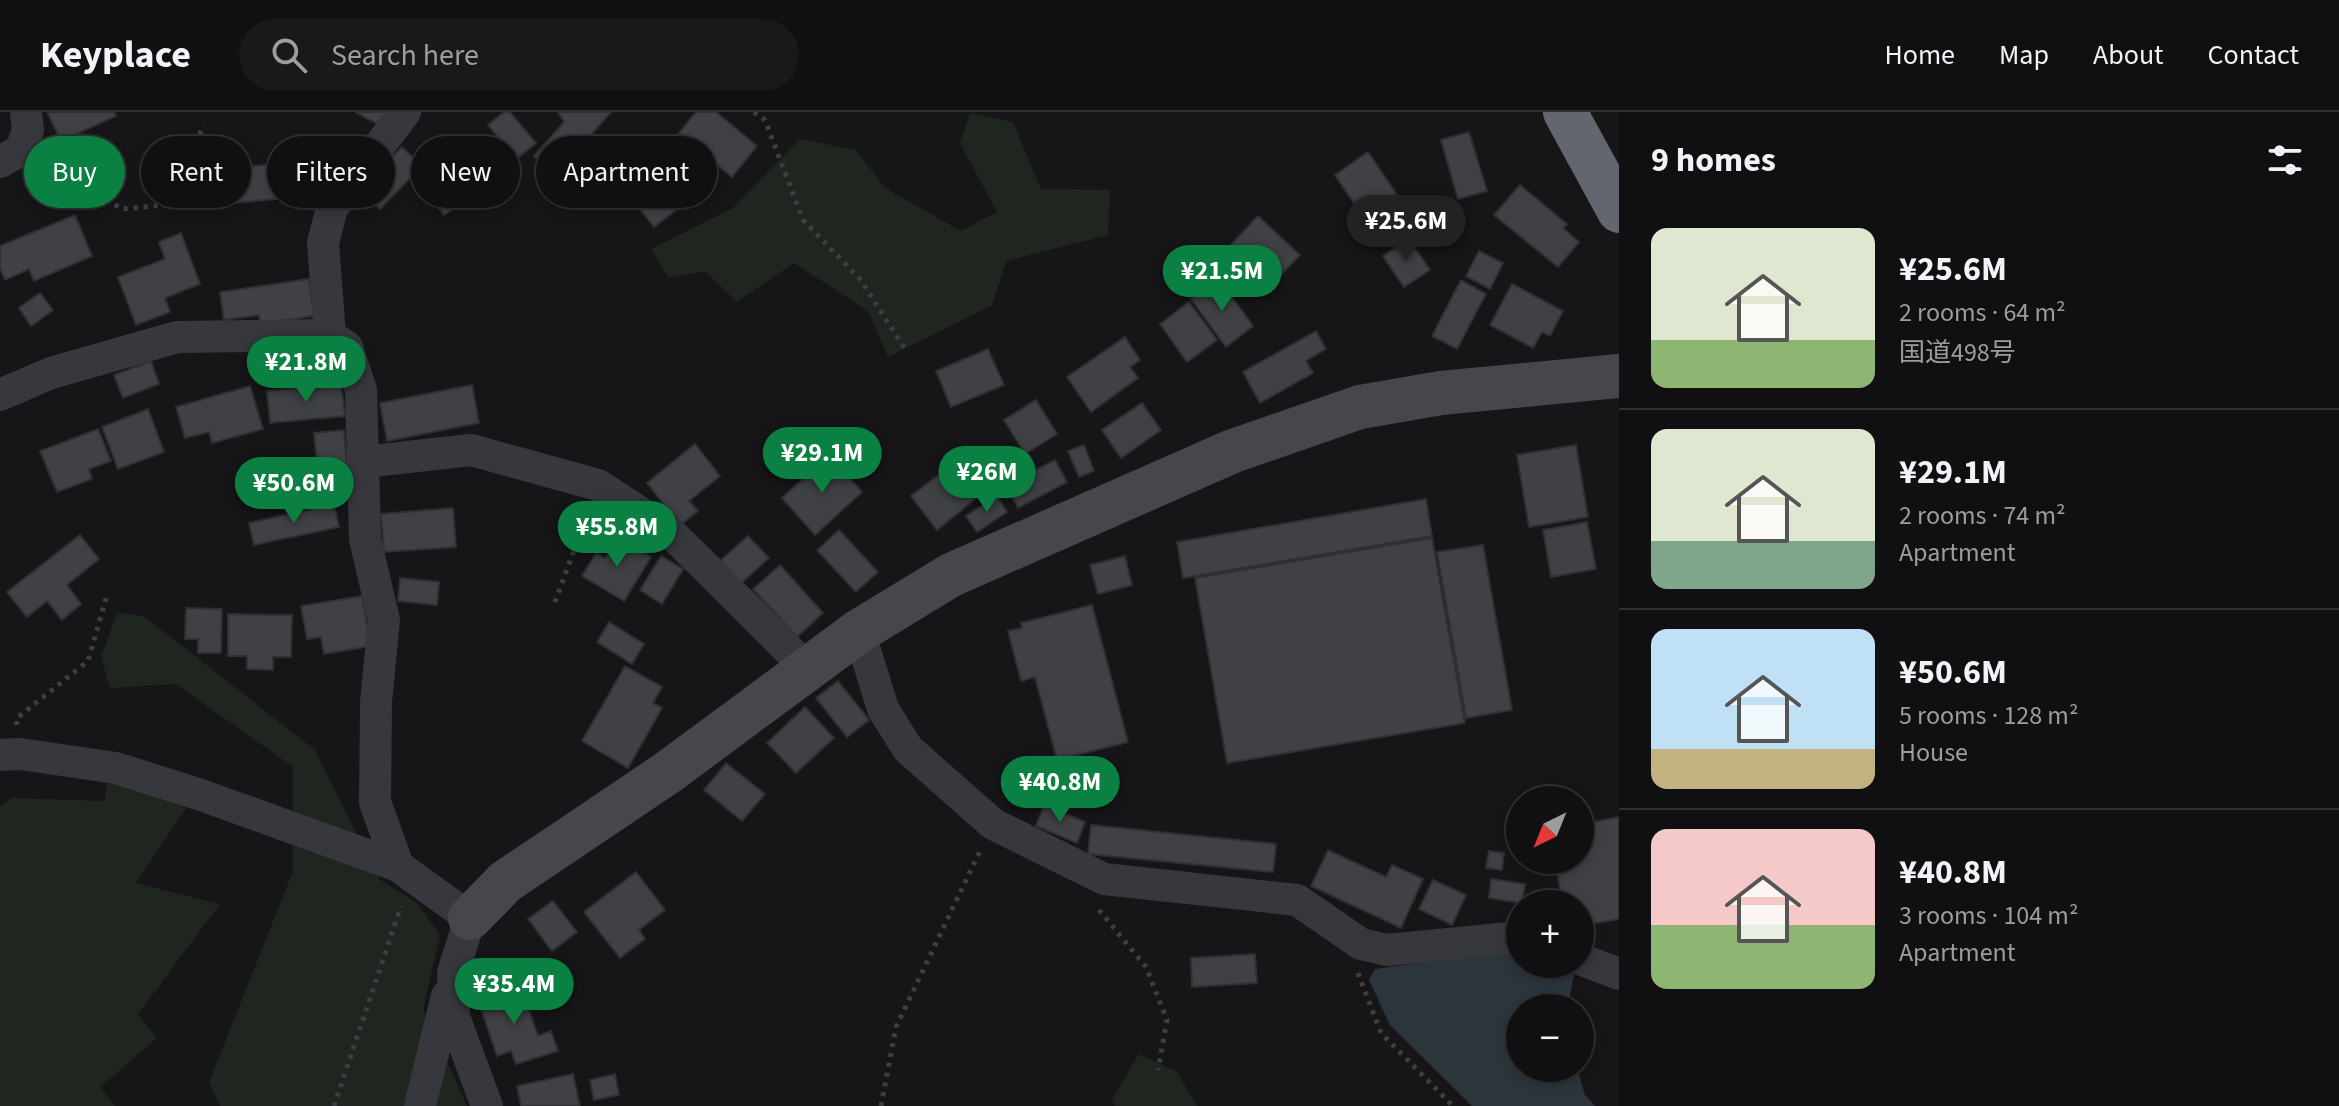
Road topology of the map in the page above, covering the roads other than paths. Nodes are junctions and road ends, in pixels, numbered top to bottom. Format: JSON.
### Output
{"nodes":[{"id":1,"x":26,"y":112,"type":"edge"},
{"id":2,"x":405,"y":112,"type":"edge"},
{"id":3,"x":1565,"y":112,"type":"edge"},
{"id":4,"x":10,"y":156,"type":"edge"},
{"id":5,"x":1619,"y":211,"type":"edge"},
{"id":6,"x":330,"y":335,"type":"junction"},
{"id":7,"x":1619,"y":376,"type":"edge"},
{"id":8,"x":0,"y":395,"type":"edge"},
{"id":9,"x":363,"y":462,"type":"junction"},
{"id":10,"x":859,"y":631,"type":"junction"},
{"id":11,"x":808,"y":669,"type":"junction"},
{"id":12,"x":10,"y":755,"type":"edge"},
{"id":13,"x":398,"y":866,"type":"junction"},
{"id":14,"x":470,"y":918,"type":"junction"},
{"id":15,"x":1506,"y":938,"type":"edge"},
{"id":16,"x":1594,"y":964,"type":"edge"},
{"id":17,"x":453,"y":973,"type":"junction"},
{"id":18,"x":1619,"y":974,"type":"edge"},
{"id":19,"x":420,"y":1106,"type":"edge"},
{"id":20,"x":487,"y":1106,"type":"edge"}],
"edges":[{"from":1,"to":4,"type":"street"},
{"from":2,"to":6,"type":"street"},
{"from":3,"to":5,"type":"highway"},
{"from":6,"to":8,"type":"street"},
{"from":6,"to":9,"type":"street"},
{"from":7,"to":10,"type":"street"},
{"from":9,"to":11,"type":"street"},
{"from":9,"to":13,"type":"street"},
{"from":10,"to":11,"type":"street"},
{"from":10,"to":15,"type":"street"},
{"from":11,"to":14,"type":"street"},
{"from":12,"to":13,"type":"street"},
{"from":13,"to":14,"type":"street"},
{"from":14,"to":17,"type":"street"},
{"from":16,"to":18,"type":"street"},
{"from":17,"to":19,"type":"street"},
{"from":17,"to":20,"type":"street"}]}
